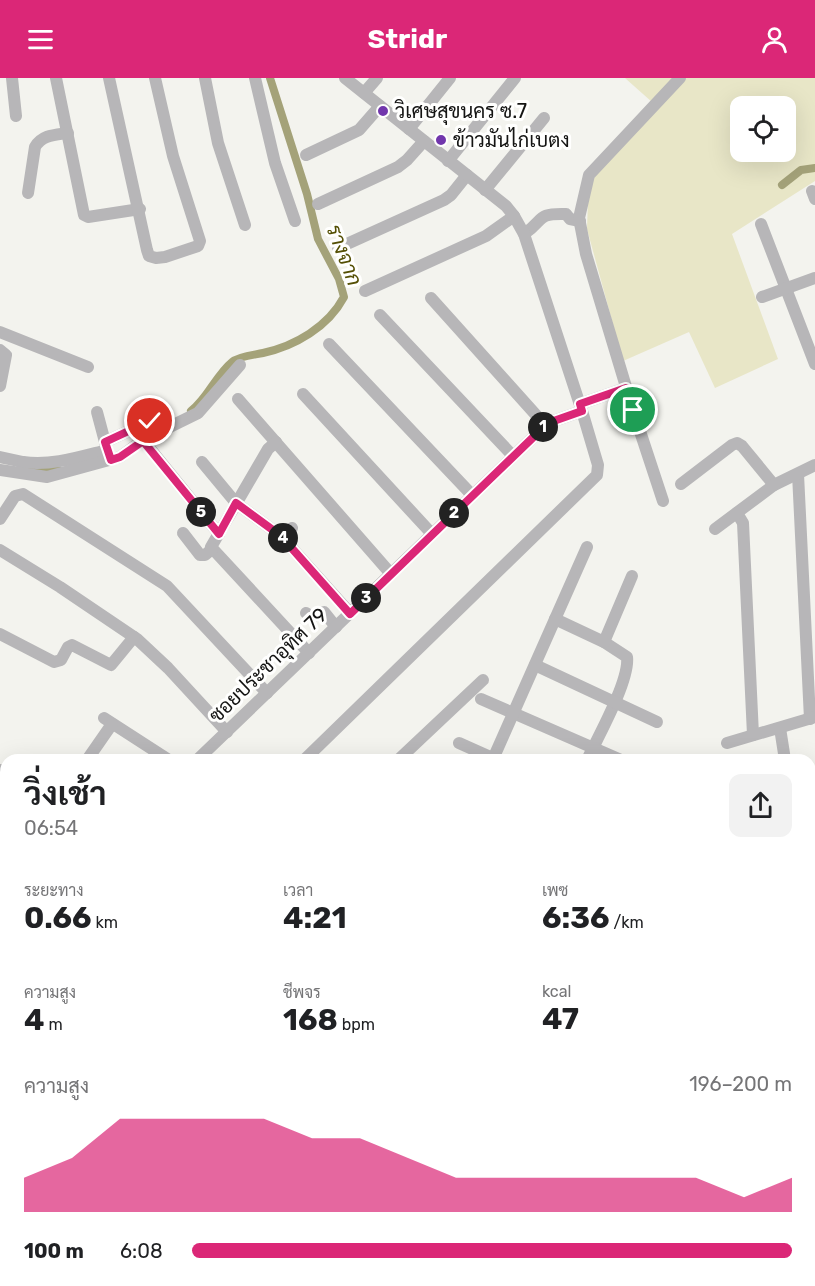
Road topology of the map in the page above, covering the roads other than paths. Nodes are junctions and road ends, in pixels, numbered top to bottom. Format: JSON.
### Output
{"nodes":[{"id":1,"x":12,"y":78,"type":"edge"},
{"id":2,"x":56,"y":78,"type":"edge"},
{"id":3,"x":109,"y":78,"type":"edge"},
{"id":4,"x":155,"y":78,"type":"edge"},
{"id":5,"x":205,"y":78,"type":"edge"},
{"id":6,"x":255,"y":78,"type":"edge"},
{"id":7,"x":345,"y":78,"type":"edge"},
{"id":8,"x":377,"y":78,"type":"edge"},
{"id":9,"x":450,"y":78,"type":"edge"},
{"id":10,"x":515,"y":78,"type":"edge"},
{"id":11,"x":680,"y":78,"type":"edge"},
{"id":12,"x":364,"y":93,"type":"junction"},
{"id":13,"x":380,"y":106,"type":"junction"},
{"id":14,"x":16,"y":116,"type":"dead end"},
{"id":15,"x":544,"y":118,"type":"dead end"},
{"id":16,"x":409,"y":129,"type":"junction"},
{"id":17,"x":68,"y":133,"type":"junction"},
{"id":18,"x":424,"y":141,"type":"junction"},
{"id":19,"x":306,"y":155,"type":"dead end"},
{"id":20,"x":448,"y":160,"type":"junction"},
{"id":21,"x":466,"y":175,"type":"junction"},
{"id":22,"x":485,"y":190,"type":"junction"},
{"id":23,"x":28,"y":193,"type":"dead end"},
{"id":24,"x":318,"y":204,"type":"dead end"},
{"id":25,"x":140,"y":209,"type":"junction"},
{"id":26,"x":514,"y":216,"type":"junction"},
{"id":27,"x":580,"y":216,"type":"junction"},
{"id":28,"x":295,"y":221,"type":"dead end"},
{"id":29,"x":761,"y":224,"type":"dead end"},
{"id":30,"x":244,"y":225,"type":"dead end"},
{"id":31,"x":524,"y":234,"type":"junction"},
{"id":32,"x":338,"y":248,"type":"dead end"},
{"id":33,"x":815,"y":278,"type":"edge"},
{"id":34,"x":787,"y":288,"type":"junction"},
{"id":35,"x":366,"y":291,"type":"dead end"},
{"id":36,"x":762,"y":297,"type":"dead end"},
{"id":37,"x":431,"y":298,"type":"dead end"},
{"id":38,"x":380,"y":315,"type":"dead end"},
{"id":39,"x":0,"y":332,"type":"edge"},
{"id":40,"x":328,"y":344,"type":"dead end"},
{"id":41,"x":0,"y":350,"type":"edge"},
{"id":42,"x":815,"y":364,"type":"edge"},
{"id":43,"x":240,"y":365,"type":"dead end"},
{"id":44,"x":88,"y":367,"type":"dead end"},
{"id":45,"x":0,"y":386,"type":"edge"},
{"id":46,"x":626,"y":388,"type":"junction"},
{"id":47,"x":303,"y":394,"type":"dead end"},
{"id":48,"x":238,"y":399,"type":"dead end"},
{"id":49,"x":581,"y":407,"type":"junction"},
{"id":50,"x":97,"y":412,"type":"dead end"},
{"id":51,"x":150,"y":421,"type":"dead end"},
{"id":52,"x":545,"y":425,"type":"junction"},
{"id":53,"x":143,"y":441,"type":"junction"},
{"id":54,"x":276,"y":442,"type":"junction"},
{"id":55,"x":108,"y":452,"type":"junction"},
{"id":56,"x":513,"y":456,"type":"junction"},
{"id":57,"x":0,"y":457,"type":"edge"},
{"id":58,"x":202,"y":462,"type":"dead end"},
{"id":59,"x":815,"y":465,"type":"edge"},
{"id":60,"x":22,"y":467,"type":"junction"},
{"id":61,"x":0,"y":470,"type":"edge"},
{"id":62,"x":798,"y":474,"type":"junction"},
{"id":63,"x":681,"y":484,"type":"dead end"},
{"id":64,"x":774,"y":485,"type":"junction"},
{"id":65,"x":472,"y":495,"type":"junction"},
{"id":66,"x":663,"y":501,"type":"dead end"},
{"id":67,"x":236,"y":503,"type":"junction"},
{"id":68,"x":736,"y":513,"type":"junction"},
{"id":69,"x":0,"y":519,"type":"edge"},
{"id":70,"x":292,"y":528,"type":"dead end"},
{"id":71,"x":715,"y":529,"type":"dead end"},
{"id":72,"x":183,"y":533,"type":"dead end"},
{"id":73,"x":219,"y":534,"type":"junction"},
{"id":74,"x":432,"y":534,"type":"junction"},
{"id":75,"x":281,"y":536,"type":"junction"},
{"id":76,"x":587,"y":547,"type":"dead end"},
{"id":77,"x":212,"y":548,"type":"junction"},
{"id":78,"x":0,"y":550,"type":"edge"},
{"id":79,"x":391,"y":574,"type":"junction"},
{"id":80,"x":632,"y":576,"type":"dead end"},
{"id":81,"x":306,"y":614,"type":"dead end"},
{"id":82,"x":350,"y":614,"type":"junction"},
{"id":83,"x":555,"y":620,"type":"junction"},
{"id":84,"x":336,"y":627,"type":"junction"},
{"id":85,"x":0,"y":634,"type":"edge"},
{"id":86,"x":134,"y":637,"type":"junction"},
{"id":87,"x":604,"y":642,"type":"junction"},
{"id":88,"x":309,"y":653,"type":"junction"},
{"id":89,"x":535,"y":665,"type":"junction"},
{"id":90,"x":483,"y":680,"type":"dead end"},
{"id":91,"x":267,"y":693,"type":"junction"},
{"id":92,"x":481,"y":699,"type":"dead end"},
{"id":93,"x":614,"y":702,"type":"junction"},
{"id":94,"x":514,"y":713,"type":"junction"},
{"id":95,"x":812,"y":718,"type":"edge"},
{"id":96,"x":657,"y":722,"type":"dead end"},
{"id":97,"x":780,"y":728,"type":"junction"},
{"id":98,"x":227,"y":732,"type":"junction"},
{"id":99,"x":753,"y":735,"type":"junction"},
{"id":100,"x":459,"y":743,"type":"dead end"},
{"id":101,"x":727,"y":743,"type":"dead end"},
{"id":102,"x":593,"y":748,"type":"junction"},
{"id":103,"x":90,"y":754,"type":"edge"},
{"id":104,"x":160,"y":754,"type":"edge"},
{"id":105,"x":203,"y":754,"type":"edge"},
{"id":106,"x":310,"y":754,"type":"edge"},
{"id":107,"x":404,"y":754,"type":"edge"},
{"id":108,"x":482,"y":754,"type":"edge"},
{"id":109,"x":497,"y":754,"type":"edge"},
{"id":110,"x":590,"y":754,"type":"edge"},
{"id":111,"x":607,"y":754,"type":"edge"},
{"id":112,"x":784,"y":754,"type":"edge"}],
"edges":[{"from":1,"to":14,"type":"street"},
{"from":2,"to":17,"type":"street"},
{"from":3,"to":25,"type":"street"},
{"from":4,"to":25,"type":"street"},
{"from":5,"to":30,"type":"street"},
{"from":6,"to":28,"type":"street"},
{"from":7,"to":12,"type":"street"},
{"from":8,"to":12,"type":"street"},
{"from":9,"to":16,"type":"street"},
{"from":10,"to":20,"type":"street"},
{"from":11,"to":27,"type":"street"},
{"from":12,"to":13,"type":"street"},
{"from":13,"to":16,"type":"street"},
{"from":13,"to":19,"type":"street"},
{"from":15,"to":22,"type":"street"},
{"from":16,"to":18,"type":"street"},
{"from":17,"to":23,"type":"street"},
{"from":17,"to":25,"type":"street"},
{"from":18,"to":20,"type":"street"},
{"from":18,"to":24,"type":"street"},
{"from":20,"to":21,"type":"street"},
{"from":21,"to":22,"type":"street"},
{"from":21,"to":32,"type":"street"},
{"from":22,"to":26,"type":"street"},
{"from":26,"to":31,"type":"street"},
{"from":26,"to":35,"type":"street"},
{"from":27,"to":31,"type":"street"},
{"from":27,"to":46,"type":"street"},
{"from":29,"to":34,"type":"street"},
{"from":31,"to":49,"type":"street"},
{"from":33,"to":34,"type":"street"},
{"from":34,"to":36,"type":"street"},
{"from":34,"to":42,"type":"street"},
{"from":37,"to":52,"type":"street"},
{"from":38,"to":56,"type":"street"},
{"from":39,"to":44,"type":"street"},
{"from":40,"to":65,"type":"street"},
{"from":41,"to":45,"type":"street"},
{"from":43,"to":53,"type":"street"},
{"from":46,"to":49,"type":"street","name":"ซอยประชาอุทิศ 79"},
{"from":46,"to":66,"type":"street"},
{"from":47,"to":74,"type":"street"},
{"from":48,"to":54,"type":"street"},
{"from":49,"to":52,"type":"street","name":"ซอยประชาอุทิศ 79"},
{"from":49,"to":106,"type":"street"},
{"from":50,"to":55,"type":"street"},
{"from":51,"to":55,"type":"street"},
{"from":52,"to":56,"type":"street","name":"ซอยประชาอุทิศ 79"},
{"from":53,"to":55,"type":"street"},
{"from":53,"to":73,"type":"street"},
{"from":54,"to":67,"type":"street"},
{"from":54,"to":79,"type":"street"},
{"from":55,"to":60,"type":"street"},
{"from":56,"to":65,"type":"street","name":"ซอยประชาอุทิศ 79"},
{"from":57,"to":60,"type":"street"},
{"from":58,"to":67,"type":"street"},
{"from":59,"to":62,"type":"street"},
{"from":60,"to":61,"type":"street"},
{"from":62,"to":64,"type":"street"},
{"from":62,"to":95,"type":"street"},
{"from":63,"to":64,"type":"street"},
{"from":64,"to":68,"type":"street"},
{"from":65,"to":74,"type":"street","name":"ซอยประชาอุทิศ 79"},
{"from":67,"to":73,"type":"street"},
{"from":67,"to":75,"type":"street"},
{"from":68,"to":71,"type":"street"},
{"from":68,"to":99,"type":"street"},
{"from":69,"to":91,"type":"street"},
{"from":70,"to":75,"type":"street"},
{"from":72,"to":77,"type":"street"},
{"from":73,"to":77,"type":"street"},
{"from":74,"to":79,"type":"street","name":"ซอยประชาอุทิศ 79"},
{"from":75,"to":82,"type":"street"},
{"from":76,"to":83,"type":"street"},
{"from":77,"to":88,"type":"street"},
{"from":78,"to":86,"type":"street"},
{"from":79,"to":82,"type":"street","name":"ซอยประชาอุทิศ 79"},
{"from":80,"to":87,"type":"street"},
{"from":81,"to":84,"type":"street"},
{"from":82,"to":84,"type":"street","name":"ซอยประชาอุทิศ 79"},
{"from":83,"to":87,"type":"street"},
{"from":83,"to":89,"type":"street"},
{"from":84,"to":88,"type":"street","name":"ซอยประชาอุทิศ 79"},
{"from":85,"to":86,"type":"street"},
{"from":86,"to":98,"type":"street"},
{"from":87,"to":93,"type":"street"},
{"from":88,"to":91,"type":"street","name":"ซอยประชาอุทิศ 79"},
{"from":89,"to":93,"type":"street"},
{"from":89,"to":94,"type":"street"},
{"from":90,"to":107,"type":"street"},
{"from":91,"to":98,"type":"street","name":"ซอยประชาอุทิศ 79"},
{"from":92,"to":94,"type":"street"},
{"from":93,"to":96,"type":"street"},
{"from":93,"to":102,"type":"street"},
{"from":94,"to":102,"type":"street"},
{"from":94,"to":109,"type":"street"},
{"from":95,"to":97,"type":"street"},
{"from":97,"to":99,"type":"street"},
{"from":97,"to":112,"type":"street"},
{"from":98,"to":105,"type":"street","name":"ซอยประชาอุทิศ 79"},
{"from":99,"to":101,"type":"street"},
{"from":100,"to":108,"type":"street"},
{"from":102,"to":110,"type":"street"},
{"from":102,"to":111,"type":"street"},
{"from":103,"to":104,"type":"street"}]}
